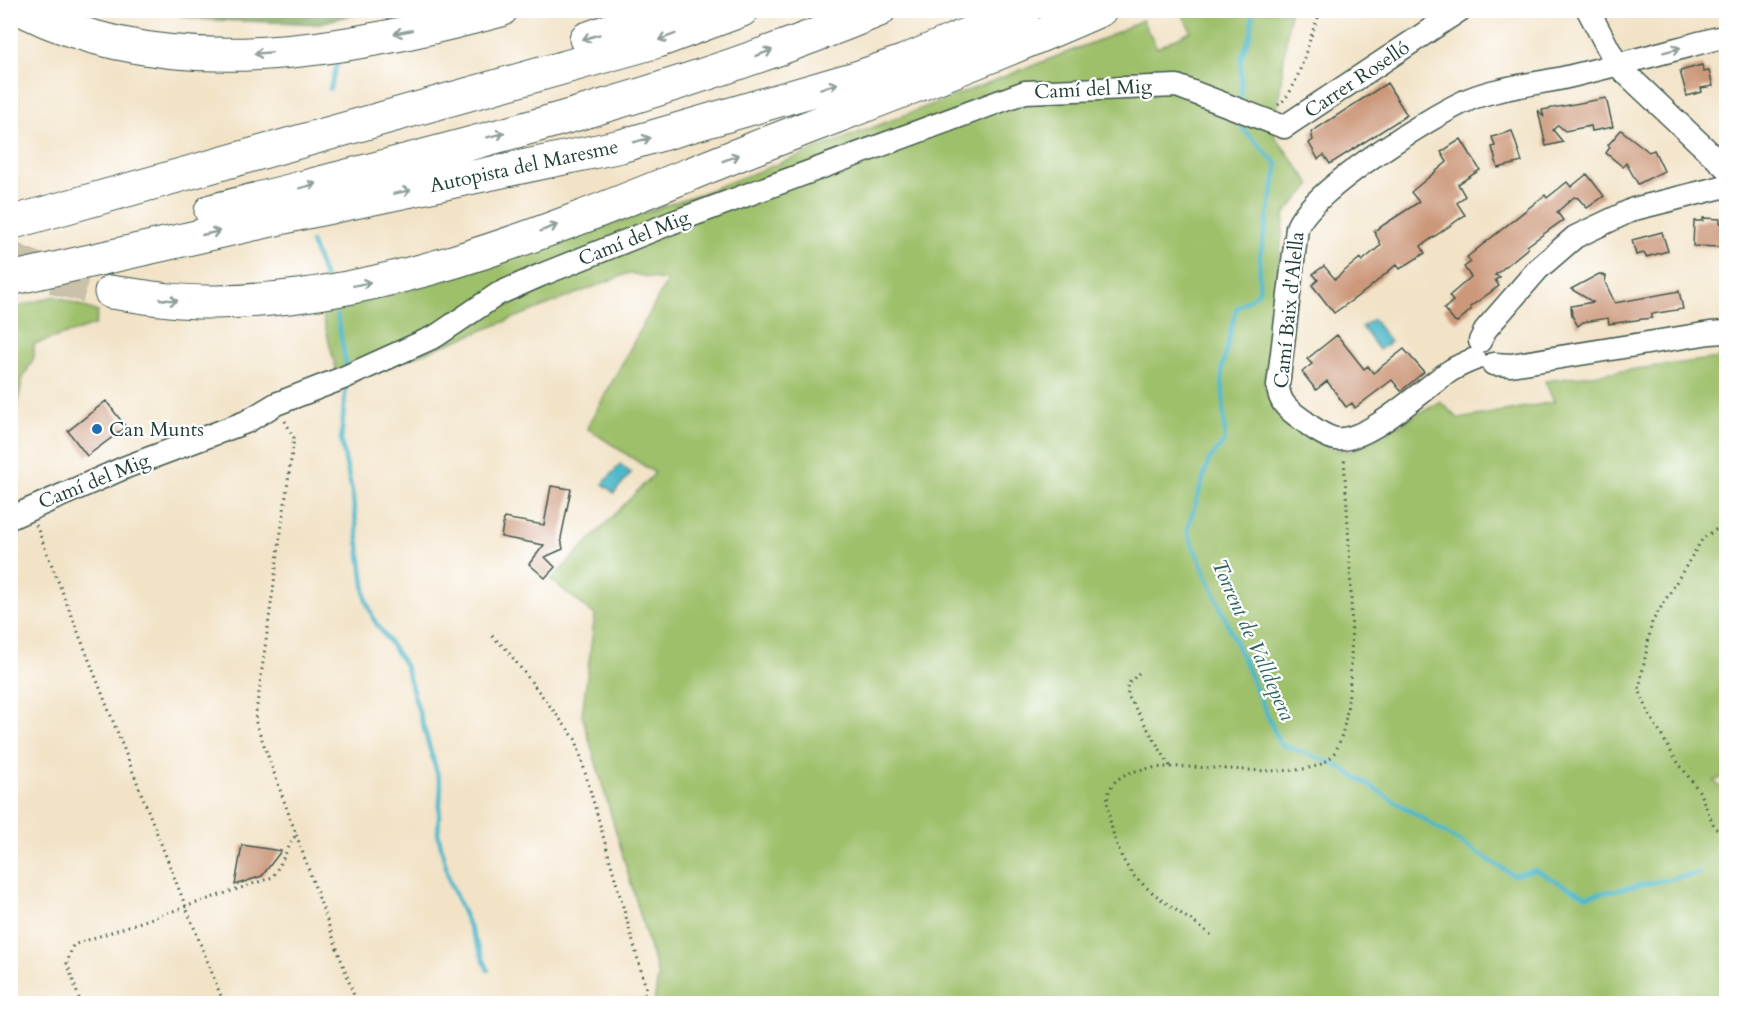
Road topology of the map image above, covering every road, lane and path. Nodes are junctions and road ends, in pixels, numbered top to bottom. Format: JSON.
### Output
{"nodes":[{"id":1,"x":22,"y":10,"type":"edge"},
{"id":2,"x":501,"y":10,"type":"edge"},
{"id":3,"x":666,"y":10,"type":"edge"},
{"id":4,"x":742,"y":10,"type":"edge"},
{"id":5,"x":879,"y":10,"type":"edge"},
{"id":6,"x":1100,"y":10,"type":"edge"},
{"id":7,"x":1322,"y":10,"type":"edge"},
{"id":8,"x":1460,"y":10,"type":"edge"},
{"id":9,"x":1588,"y":10,"type":"edge"},
{"id":10,"x":1029,"y":24,"type":"edge"},
{"id":11,"x":1726,"y":36,"type":"edge"},
{"id":12,"x":1617,"y":65,"type":"junction"},
{"id":13,"x":1259,"y":118,"type":"junction"},
{"id":14,"x":1284,"y":127,"type":"joint"},
{"id":15,"x":1726,"y":168,"type":"edge"},
{"id":16,"x":1726,"y":186,"type":"edge"},
{"id":17,"x":10,"y":208,"type":"edge"},
{"id":18,"x":10,"y":223,"type":"edge"},
{"id":19,"x":10,"y":273,"type":"edge"},
{"id":20,"x":10,"y":279,"type":"edge"},
{"id":21,"x":111,"y":292,"type":"tunnel mouth"},
{"id":22,"x":1726,"y":332,"type":"edge"},
{"id":23,"x":1489,"y":351,"type":"junction"},
{"id":24,"x":276,"y":404,"type":"junction"},
{"id":25,"x":1343,"y":439,"type":"junction"},
{"id":26,"x":20,"y":513,"type":"edge"},
{"id":27,"x":1726,"y":523,"type":"edge"},
{"id":28,"x":492,"y":636,"type":"dead end"},
{"id":29,"x":1139,"y":673,"type":"dead end"},
{"id":30,"x":1170,"y":766,"type":"junction"},
{"id":31,"x":297,"y":832,"type":"junction"},
{"id":32,"x":1726,"y":837,"type":"edge"},
{"id":33,"x":186,"y":906,"type":"junction"},
{"id":34,"x":1211,"y":934,"type":"dead end"},
{"id":35,"x":81,"y":1004,"type":"edge"},
{"id":36,"x":224,"y":1004,"type":"edge"},
{"id":37,"x":357,"y":1004,"type":"edge"},
{"id":38,"x":641,"y":1004,"type":"edge"}],
"edges":[{"from":2,"to":1,"type":"highway","one_way":true},
{"from":3,"to":17,"type":"highway","one_way":true},
{"from":4,"to":18,"type":"highway","one_way":true},
{"from":19,"to":5,"type":"highway","one_way":true},
{"from":6,"to":10,"type":"highway"},
{"from":7,"to":13,"type":"path"},
{"from":8,"to":14,"type":"street","name":"Carrer Roselló"},
{"from":9,"to":12,"type":"street"},
{"from":20,"to":10,"type":"highway","name":"Autopista del Maresme","one_way":true},
{"from":21,"to":10,"type":"highway","one_way":true},
{"from":12,"to":11,"type":"street","name":"Camí Baix d'Alella","one_way":true},
{"from":12,"to":15,"type":"street"},
{"from":12,"to":25,"type":"street","name":"Camí Baix d'Alella"},
{"from":13,"to":14,"type":"street","name":"Camí del Mig"},
{"from":13,"to":24,"type":"street","name":"Camí del Mig"},
{"from":16,"to":23,"type":"street"},
{"from":22,"to":23,"type":"street"},
{"from":23,"to":25,"type":"street"},
{"from":24,"to":26,"type":"street","name":"Camí del Mig"},
{"from":24,"to":31,"type":"path"},
{"from":25,"to":30,"type":"path"},
{"from":26,"to":33,"type":"path"},
{"from":27,"to":32,"type":"path"},
{"from":28,"to":38,"type":"path"},
{"from":29,"to":30,"type":"path"},
{"from":30,"to":34,"type":"path"},
{"from":31,"to":33,"type":"path"},
{"from":31,"to":37,"type":"path"},
{"from":33,"to":35,"type":"path"},
{"from":33,"to":36,"type":"path"}]}
